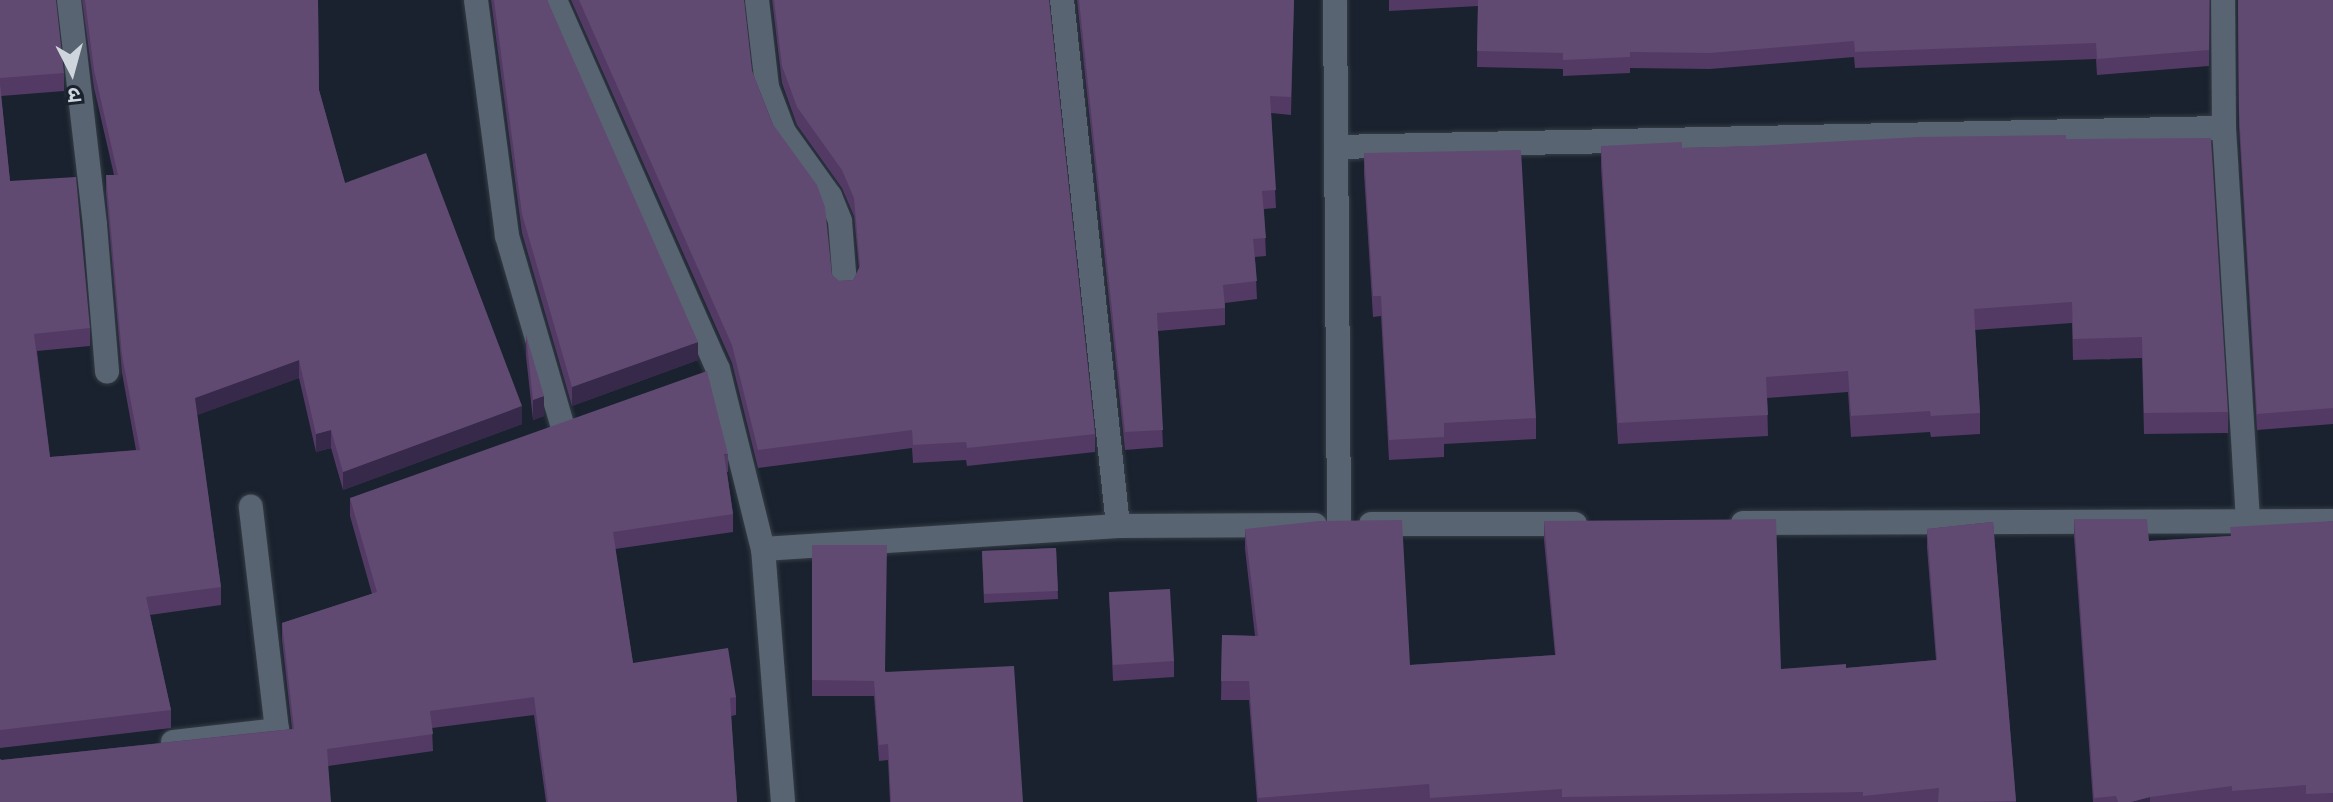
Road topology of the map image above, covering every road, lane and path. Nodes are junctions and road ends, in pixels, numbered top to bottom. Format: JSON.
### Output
{"nodes":[{"id":1,"x":69,"y":0,"type":"edge"},
{"id":2,"x":476,"y":0,"type":"edge"},
{"id":3,"x":555,"y":0,"type":"edge"},
{"id":4,"x":757,"y":0,"type":"edge"},
{"id":5,"x":1062,"y":0,"type":"edge"},
{"id":6,"x":1335,"y":0,"type":"edge"},
{"id":7,"x":2223,"y":0,"type":"edge"},
{"id":8,"x":2224,"y":128,"type":"junction"},
{"id":9,"x":1336,"y":147,"type":"junction"},
{"id":10,"x":845,"y":285,"type":"edge"},
{"id":11,"x":718,"y":369,"type":"junction"},
{"id":12,"x":107,"y":372,"type":"dead end"},
{"id":13,"x":689,"y":379,"type":"edge"},
{"id":14,"x":591,"y":417,"type":"edge"},
{"id":15,"x":251,"y":507,"type":"dead end"},
{"id":16,"x":2248,"y":521,"type":"junction"},
{"id":17,"x":2333,"y":521,"type":"edge"},
{"id":18,"x":1721,"y":523,"type":"edge"},
{"id":19,"x":1594,"y":524,"type":"edge"},
{"id":20,"x":1339,"y":525,"type":"junction"},
{"id":21,"x":1118,"y":526,"type":"junction"},
{"id":22,"x":763,"y":549,"type":"junction"},
{"id":23,"x":154,"y":744,"type":"edge"},
{"id":24,"x":783,"y":802,"type":"edge"}],
"edges":[{"from":1,"to":12,"type":"street"},
{"from":2,"to":14,"type":"street"},
{"from":3,"to":11,"type":"street"},
{"from":4,"to":10,"type":"street"},
{"from":5,"to":21,"type":"street"},
{"from":6,"to":9,"type":"street"},
{"from":7,"to":8,"type":"street"},
{"from":8,"to":9,"type":"street"},
{"from":8,"to":16,"type":"street"},
{"from":9,"to":20,"type":"street"},
{"from":11,"to":13,"type":"street"},
{"from":11,"to":22,"type":"street"},
{"from":15,"to":23,"type":"street"},
{"from":16,"to":17,"type":"street"},
{"from":16,"to":18,"type":"street"},
{"from":19,"to":20,"type":"street"},
{"from":20,"to":21,"type":"street"},
{"from":21,"to":22,"type":"street"},
{"from":22,"to":24,"type":"street"}]}
